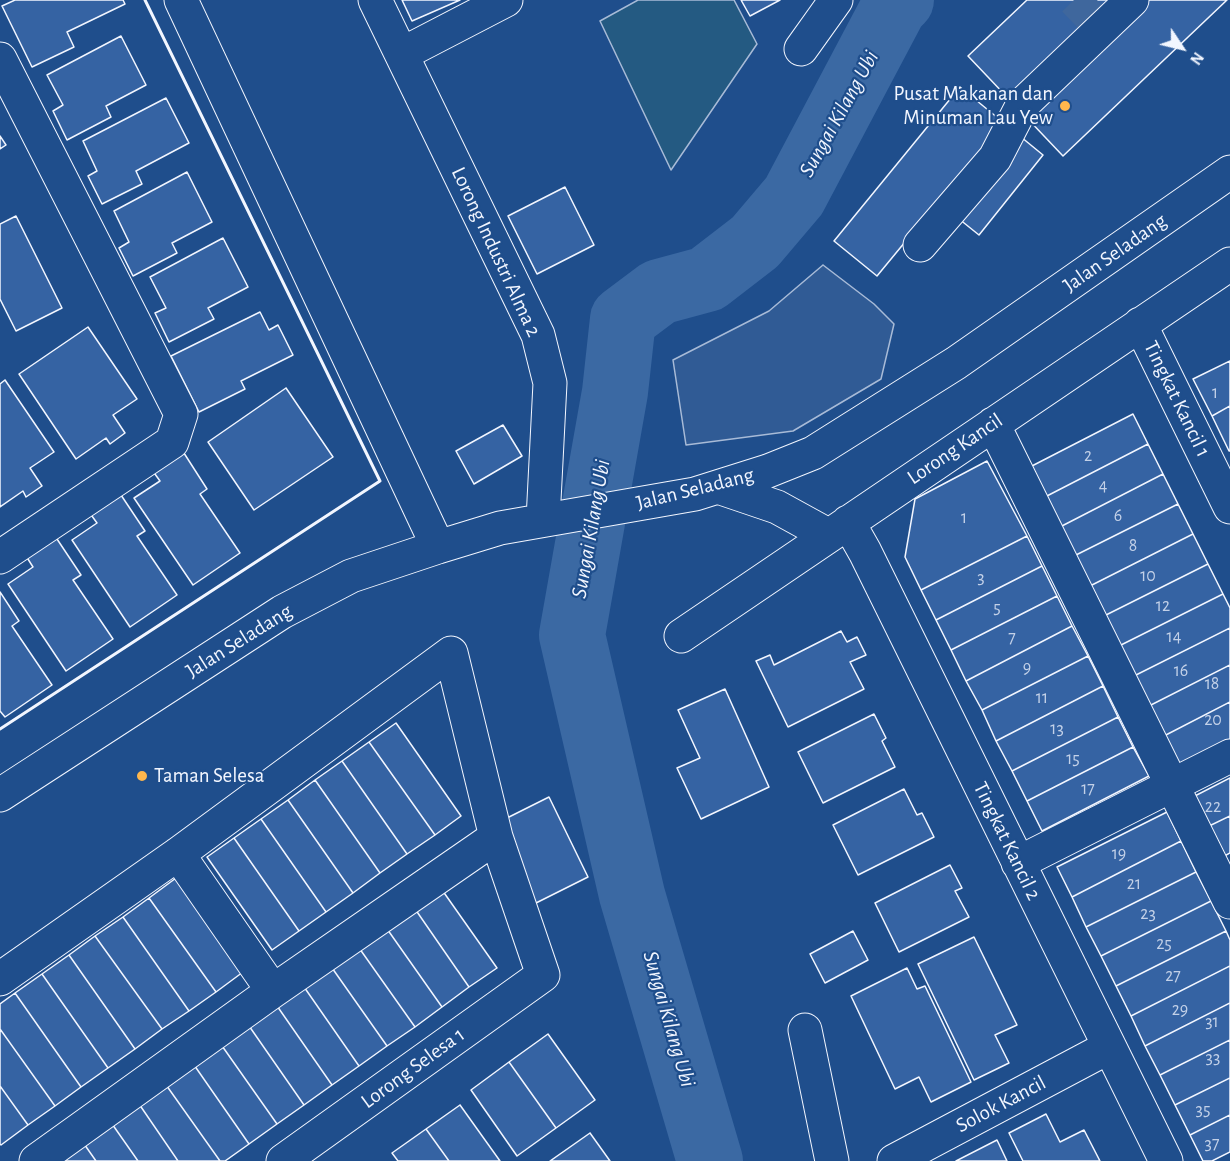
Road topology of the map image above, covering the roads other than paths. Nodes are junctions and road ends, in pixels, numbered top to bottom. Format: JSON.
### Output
{"nodes":[{"id":1,"x":181,"y":0,"type":"edge"},
{"id":2,"x":375,"y":0,"type":"edge"},
{"id":3,"x":506,"y":0,"type":"edge"},
{"id":4,"x":836,"y":0,"type":"edge"},
{"id":5,"x":1132,"y":0,"type":"edge"},
{"id":6,"x":801,"y":49,"type":"dead end"},
{"id":7,"x":402,"y":54,"type":"junction"},
{"id":8,"x":0,"y":59,"type":"edge"},
{"id":9,"x":1230,"y":172,"type":"edge"},
{"id":10,"x":920,"y":245,"type":"dead end"},
{"id":11,"x":1230,"y":264,"type":"edge"},
{"id":12,"x":1140,"y":324,"type":"junction"},
{"id":13,"x":993,"y":424,"type":"junction"},
{"id":14,"x":707,"y":490,"type":"junction"},
{"id":15,"x":1230,"y":507,"type":"edge"},
{"id":16,"x":557,"y":518,"type":"junction"},
{"id":17,"x":838,"y":528,"type":"junction"},
{"id":18,"x":438,"y":547,"type":"junction"},
{"id":19,"x":0,"y":557,"type":"edge"},
{"id":20,"x":681,"y":636,"type":"dead end"},
{"id":21,"x":1230,"y":756,"type":"edge"},
{"id":22,"x":1172,"y":785,"type":"junction"},
{"id":23,"x":0,"y":795,"type":"edge"},
{"id":24,"x":496,"y":837,"type":"junction"},
{"id":25,"x":178,"y":854,"type":"junction"},
{"id":26,"x":1018,"y":863,"type":"junction"},
{"id":27,"x":1230,"y":902,"type":"edge"},
{"id":28,"x":0,"y":979,"type":"edge"},
{"id":29,"x":273,"y":991,"type":"junction"},
{"id":30,"x":804,"y":1030,"type":"dead end"},
{"id":31,"x":1109,"y":1047,"type":"junction"},
{"id":32,"x":36,"y":1161,"type":"edge"},
{"id":33,"x":283,"y":1161,"type":"edge"},
{"id":34,"x":832,"y":1161,"type":"edge"},
{"id":35,"x":894,"y":1161,"type":"edge"},
{"id":36,"x":1166,"y":1161,"type":"edge"}],
"edges":[{"from":1,"to":18,"type":"street"},
{"from":2,"to":7,"type":"street","name":"Lorong Industri Alma 2"},
{"from":3,"to":7,"type":"street"},
{"from":4,"to":6,"type":"street"},
{"from":5,"to":10,"type":"street"},
{"from":7,"to":16,"type":"street","name":"Lorong Industri Alma 2"},
{"from":8,"to":19,"type":"street"},
{"from":9,"to":14,"type":"street","name":"Jalan Seladang"},
{"from":11,"to":12,"type":"street","name":"Lorong Kancil"},
{"from":12,"to":13,"type":"street","name":"Lorong Kancil"},
{"from":12,"to":15,"type":"street","name":"Tingkat Kancil 1"},
{"from":13,"to":17,"type":"street","name":"Lorong Kancil"},
{"from":13,"to":22,"type":"street"},
{"from":14,"to":16,"type":"street","name":"Jalan Seladang"},
{"from":14,"to":17,"type":"street"},
{"from":16,"to":18,"type":"street","name":"Jalan Seladang"},
{"from":17,"to":20,"type":"street","name":"Lorong Kancil"},
{"from":17,"to":26,"type":"street","name":"Tingkat Kancil 2"},
{"from":18,"to":23,"type":"street","name":"Jalan Seladang"},
{"from":21,"to":22,"type":"street"},
{"from":22,"to":26,"type":"street"},
{"from":22,"to":27,"type":"street"},
{"from":24,"to":25,"type":"street"},
{"from":24,"to":29,"type":"street"},
{"from":24,"to":33,"type":"street","name":"Lorong Selesa 1"},
{"from":25,"to":28,"type":"street"},
{"from":25,"to":29,"type":"street"},
{"from":26,"to":31,"type":"street","name":"Tingkat Kancil 2"},
{"from":29,"to":32,"type":"street"},
{"from":30,"to":34,"type":"street"},
{"from":31,"to":35,"type":"street","name":"Solok Kancil"},
{"from":31,"to":36,"type":"street","name":"Tingkat Kancil 2"}]}
